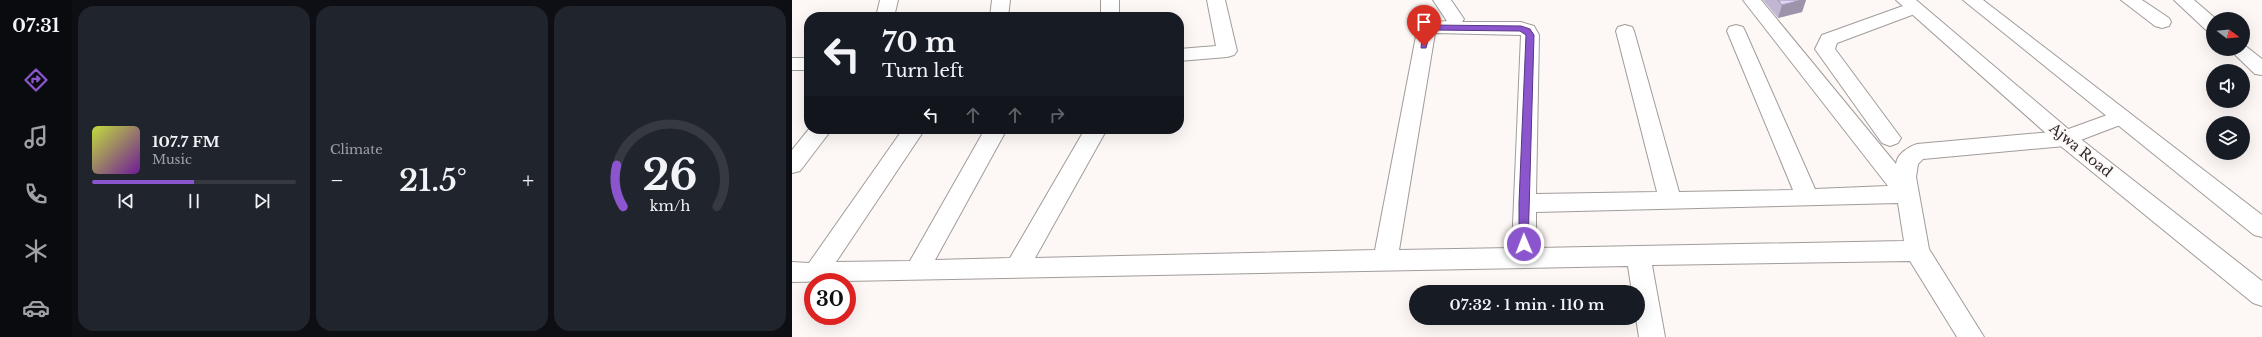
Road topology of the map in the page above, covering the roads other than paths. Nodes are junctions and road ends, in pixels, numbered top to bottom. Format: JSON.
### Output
{"nodes":[{"id":1,"x":889,"y":0,"type":"edge"},
{"id":2,"x":1001,"y":0,"type":"edge"},
{"id":3,"x":1110,"y":0,"type":"edge"},
{"id":4,"x":1216,"y":0,"type":"edge"},
{"id":5,"x":1442,"y":0,"type":"edge"},
{"id":6,"x":1752,"y":0,"type":"edge"},
{"id":7,"x":1972,"y":0,"type":"edge"},
{"id":8,"x":2130,"y":0,"type":"edge"},
{"id":9,"x":2183,"y":0,"type":"edge"},
{"id":10,"x":1910,"y":4,"type":"edge"},
{"id":11,"x":886,"y":12,"type":"edge"},
{"id":12,"x":1000,"y":12,"type":"edge"},
{"id":13,"x":1110,"y":12,"type":"edge"},
{"id":14,"x":1455,"y":19,"type":"dead end"},
{"id":15,"x":2206,"y":20,"type":"edge"},
{"id":16,"x":2162,"y":22,"type":"dead end"},
{"id":17,"x":1625,"y":31,"type":"dead end"},
{"id":18,"x":1736,"y":31,"type":"dead end"},
{"id":19,"x":2250,"y":54,"type":"edge"},
{"id":20,"x":1184,"y":55,"type":"edge"},
{"id":21,"x":2262,"y":69,"type":"edge"},
{"id":22,"x":2121,"y":117,"type":"junction"},
{"id":23,"x":817,"y":134,"type":"edge"},
{"id":24,"x":910,"y":134,"type":"edge"},
{"id":25,"x":993,"y":134,"type":"edge"},
{"id":26,"x":1093,"y":134,"type":"edge"},
{"id":27,"x":1890,"y":138,"type":"dead end"},
{"id":28,"x":2065,"y":138,"type":"junction"},
{"id":29,"x":792,"y":164,"type":"edge"},
{"id":30,"x":1907,"y":194,"type":"junction"},
{"id":31,"x":1808,"y":198,"type":"junction"},
{"id":32,"x":1670,"y":200,"type":"junction"},
{"id":33,"x":1524,"y":203,"type":"junction"},
{"id":34,"x":2262,"y":228,"type":"edge"},
{"id":35,"x":1917,"y":251,"type":"junction"},
{"id":36,"x":1638,"y":256,"type":"junction"},
{"id":37,"x":1524,"y":257,"type":"junction"},
{"id":38,"x":1385,"y":260,"type":"junction"},
{"id":39,"x":1017,"y":268,"type":"junction"},
{"id":40,"x":917,"y":270,"type":"junction"},
{"id":41,"x":803,"y":272,"type":"edge"},
{"id":42,"x":2262,"y":295,"type":"edge"},
{"id":43,"x":1652,"y":337,"type":"edge"},
{"id":44,"x":1971,"y":337,"type":"edge"}],
"edges":[{"from":1,"to":11,"type":"street"},
{"from":2,"to":12,"type":"street"},
{"from":3,"to":13,"type":"street"},
{"from":4,"to":20,"type":"street"},
{"from":5,"to":14,"type":"street"},
{"from":6,"to":30,"type":"street"},
{"from":7,"to":22,"type":"street"},
{"from":8,"to":16,"type":"street"},
{"from":9,"to":15,"type":"street"},
{"from":10,"to":27,"type":"street"},
{"from":10,"to":28,"type":"street","name":"Ajwa Road"},
{"from":17,"to":32,"type":"street"},
{"from":18,"to":31,"type":"street"},
{"from":19,"to":21,"type":"street"},
{"from":22,"to":28,"type":"street"},
{"from":22,"to":34,"type":"street"},
{"from":23,"to":29,"type":"street"},
{"from":24,"to":41,"type":"street"},
{"from":25,"to":40,"type":"street"},
{"from":26,"to":39,"type":"street"},
{"from":28,"to":30,"type":"street"},
{"from":28,"to":42,"type":"street","name":"Ajwa Road"},
{"from":30,"to":31,"type":"street"},
{"from":30,"to":35,"type":"street"},
{"from":31,"to":32,"type":"street"},
{"from":32,"to":33,"type":"street"},
{"from":33,"to":37,"type":"street"},
{"from":33,"to":38,"type":"street"},
{"from":35,"to":36,"type":"street"},
{"from":35,"to":44,"type":"street"},
{"from":36,"to":37,"type":"street"},
{"from":36,"to":43,"type":"street"},
{"from":37,"to":38,"type":"street"},
{"from":38,"to":39,"type":"street"},
{"from":39,"to":40,"type":"street"},
{"from":40,"to":41,"type":"street"}]}
